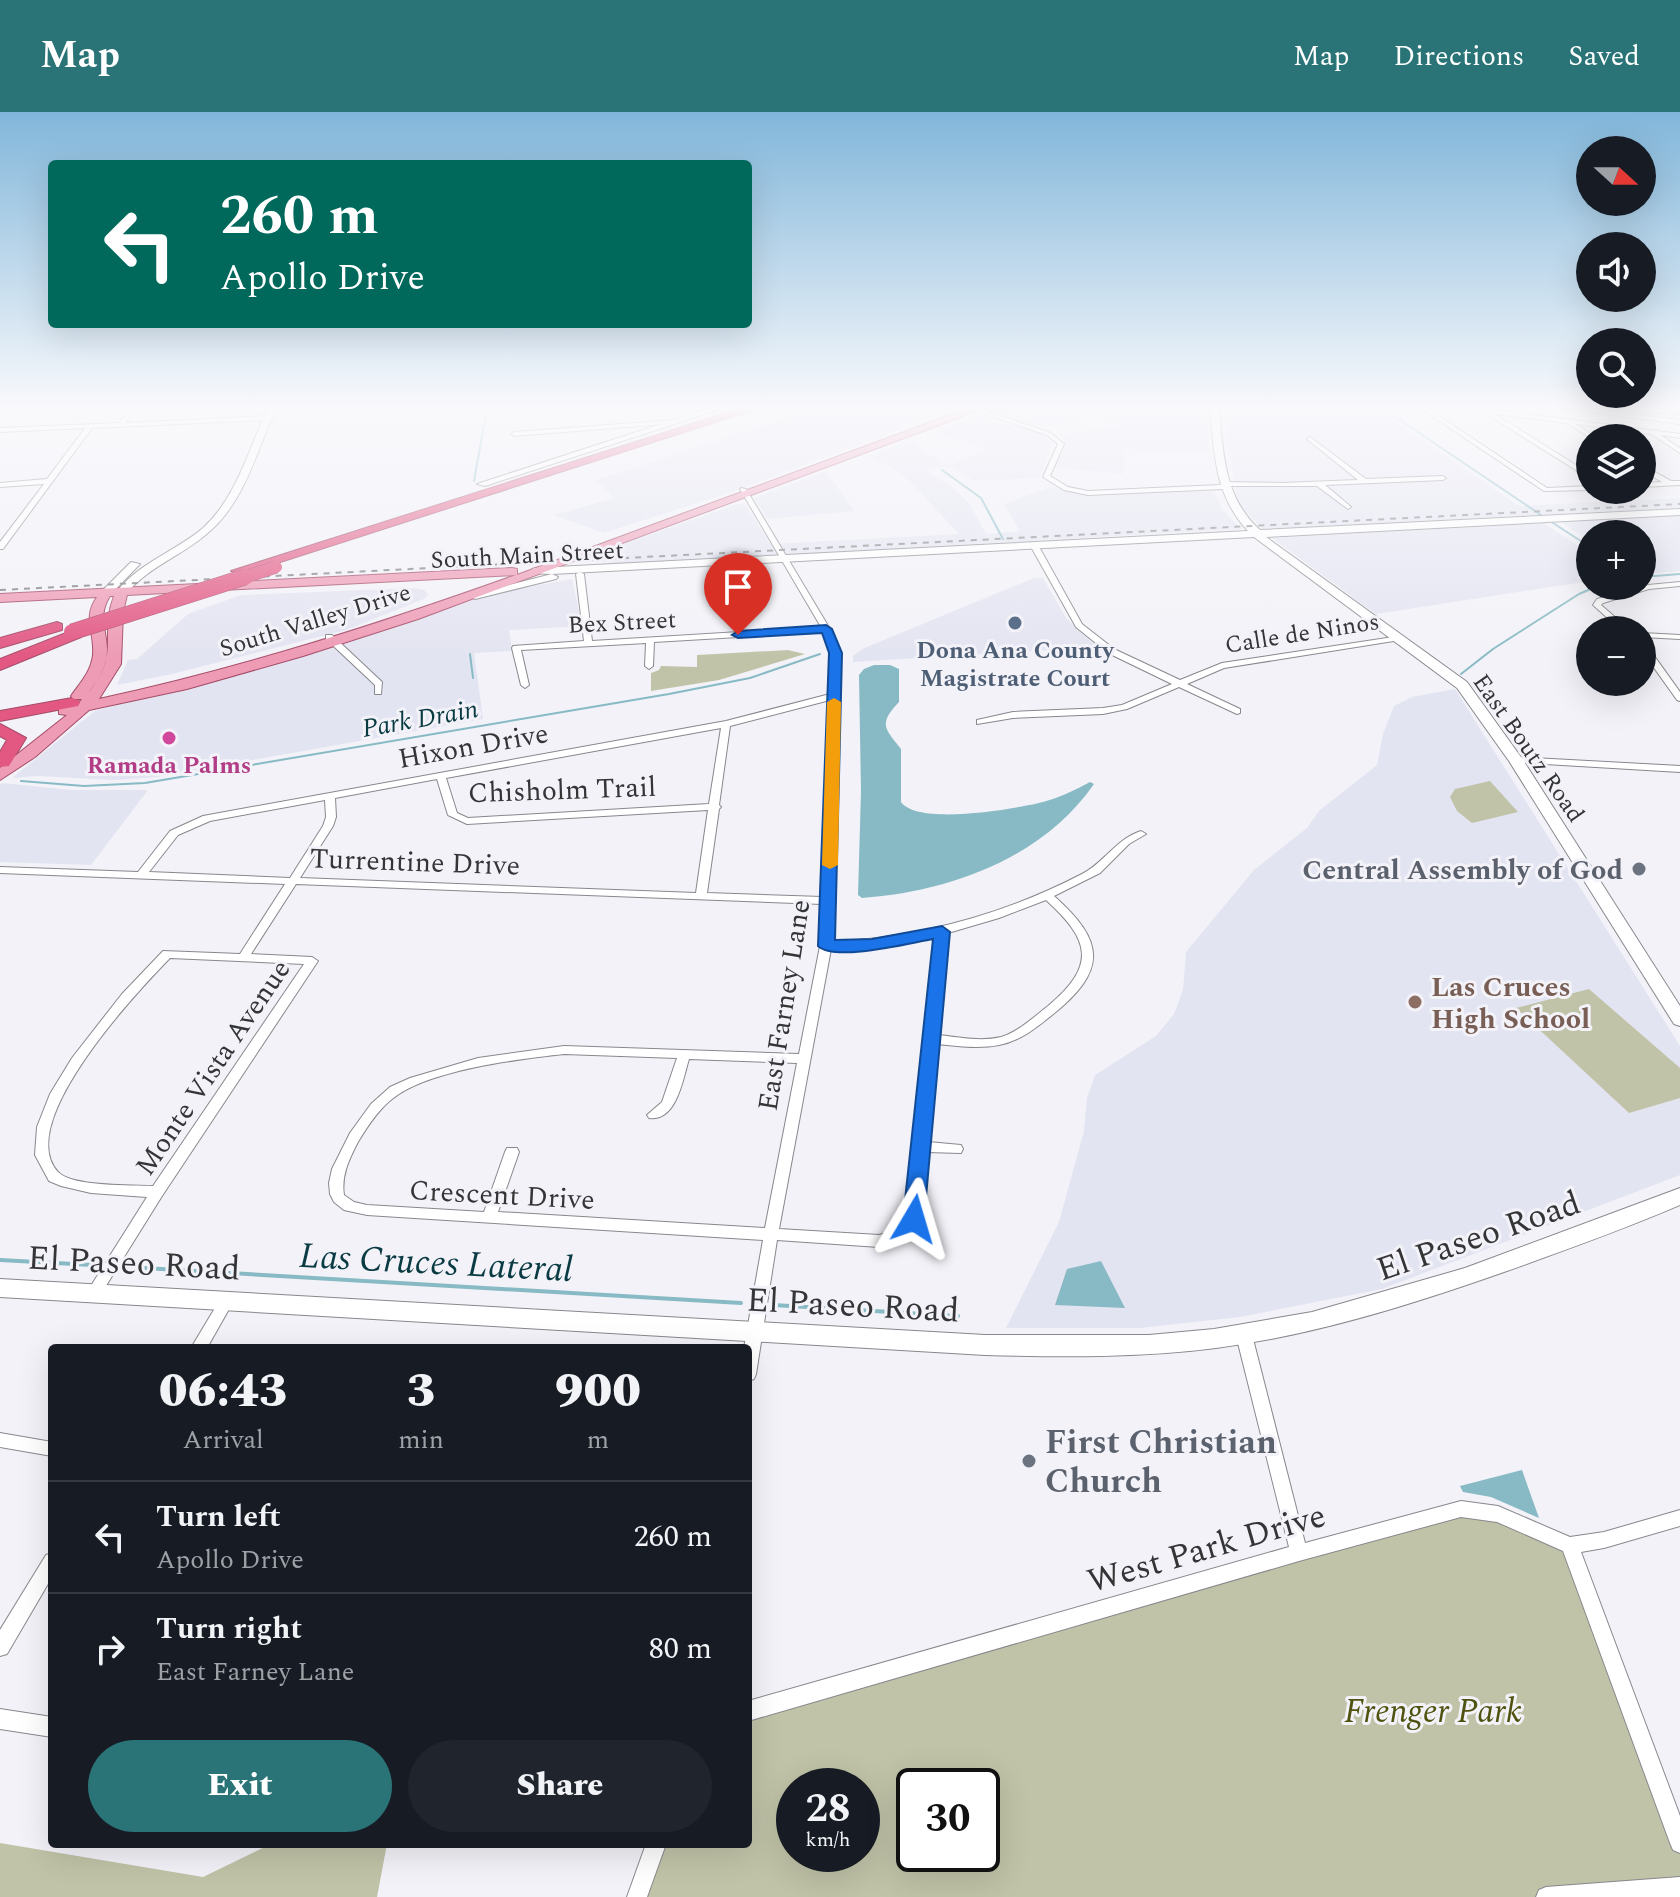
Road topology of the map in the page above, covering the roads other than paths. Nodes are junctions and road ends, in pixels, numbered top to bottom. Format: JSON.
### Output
{"nodes":[{"id":1,"x":42,"y":491,"type":"edge"},
{"id":2,"x":234,"y":491,"type":"edge"},
{"id":3,"x":490,"y":491,"type":"edge"},
{"id":4,"x":513,"y":491,"type":"edge"},
{"id":5,"x":1079,"y":491,"type":"edge"},
{"id":6,"x":1121,"y":491,"type":"edge"},
{"id":7,"x":1225,"y":491,"type":"edge"},
{"id":8,"x":1328,"y":491,"type":"edge"},
{"id":9,"x":744,"y":492,"type":"junction"},
{"id":10,"x":1348,"y":507,"type":"dead end"},
{"id":11,"x":1680,"y":512,"type":"edge"},
{"id":12,"x":1254,"y":532,"type":"junction"},
{"id":13,"x":0,"y":547,"type":"edge"},
{"id":14,"x":1035,"y":547,"type":"junction"},
{"id":15,"x":598,"y":548,"type":"junction"},
{"id":16,"x":786,"y":561,"type":"junction"},
{"id":17,"x":608,"y":567,"type":"junction"},
{"id":18,"x":536,"y":571,"type":"junction"},
{"id":19,"x":580,"y":574,"type":"junction"},
{"id":20,"x":517,"y":575,"type":"junction"},
{"id":21,"x":566,"y":575,"type":"junction"},
{"id":22,"x":496,"y":578,"type":"junction"},
{"id":23,"x":400,"y":584,"type":"junction"},
{"id":24,"x":1680,"y":584,"type":"edge"},
{"id":25,"x":112,"y":596,"type":"junction"},
{"id":26,"x":0,"y":598,"type":"edge"},
{"id":27,"x":457,"y":600,"type":"junction"},
{"id":28,"x":0,"y":605,"type":"edge"},
{"id":29,"x":408,"y":610,"type":"junction"},
{"id":30,"x":1608,"y":616,"type":"edge"},
{"id":31,"x":75,"y":629,"type":"junction"},
{"id":32,"x":826,"y":629,"type":"junction"},
{"id":33,"x":1680,"y":637,"type":"edge"},
{"id":34,"x":1400,"y":638,"type":"junction"},
{"id":35,"x":1656,"y":638,"type":"edge"},
{"id":36,"x":332,"y":640,"type":"junction"},
{"id":37,"x":650,"y":640,"type":"junction"},
{"id":38,"x":0,"y":644,"type":"edge"},
{"id":39,"x":588,"y":644,"type":"junction"},
{"id":40,"x":0,"y":654,"type":"edge"},
{"id":41,"x":1656,"y":660,"type":"edge"},
{"id":42,"x":0,"y":665,"type":"edge"},
{"id":43,"x":649,"y":666,"type":"dead end"},
{"id":44,"x":1179,"y":683,"type":"junction"},
{"id":45,"x":525,"y":685,"type":"dead end"},
{"id":46,"x":378,"y":692,"type":"dead end"},
{"id":47,"x":834,"y":696,"type":"junction"},
{"id":48,"x":1680,"y":698,"type":"edge"},
{"id":49,"x":79,"y":701,"type":"junction"},
{"id":50,"x":1237,"y":711,"type":"dead end"},
{"id":51,"x":0,"y":716,"type":"edge"},
{"id":52,"x":980,"y":722,"type":"dead end"},
{"id":53,"x":0,"y":723,"type":"edge"},
{"id":54,"x":726,"y":724,"type":"junction"},
{"id":55,"x":0,"y":729,"type":"edge"},
{"id":56,"x":1516,"y":760,"type":"junction"},
{"id":57,"x":1,"y":767,"type":"edge"},
{"id":58,"x":1680,"y":769,"type":"edge"},
{"id":59,"x":440,"y":775,"type":"junction"},
{"id":60,"x":330,"y":796,"type":"junction"},
{"id":61,"x":716,"y":807,"type":"junction"},
{"id":62,"x":1141,"y":834,"type":"dead end"},
{"id":63,"x":0,"y":870,"type":"edge"},
{"id":64,"x":141,"y":875,"type":"junction"},
{"id":65,"x":294,"y":880,"type":"junction"},
{"id":66,"x":701,"y":896,"type":"junction"},
{"id":67,"x":1048,"y":896,"type":"junction"},
{"id":68,"x":829,"y":901,"type":"junction"},
{"id":69,"x":942,"y":932,"type":"junction"},
{"id":70,"x":826,"y":946,"type":"junction"},
{"id":71,"x":244,"y":957,"type":"junction"},
{"id":72,"x":1680,"y":1020,"type":"edge"},
{"id":73,"x":933,"y":1039,"type":"junction"},
{"id":74,"x":684,"y":1055,"type":"junction"},
{"id":75,"x":805,"y":1059,"type":"junction"},
{"id":76,"x":654,"y":1115,"type":"dead end"},
{"id":77,"x":923,"y":1147,"type":"junction"},
{"id":78,"x":956,"y":1149,"type":"dead end"},
{"id":79,"x":512,"y":1152,"type":"dead end"},
{"id":80,"x":157,"y":1192,"type":"junction"},
{"id":81,"x":1680,"y":1196,"type":"edge"},
{"id":82,"x":489,"y":1218,"type":"junction"},
{"id":83,"x":771,"y":1232,"type":"junction"},
{"id":84,"x":0,"y":1288,"type":"edge"},
{"id":85,"x":94,"y":1293,"type":"junction"},
{"id":86,"x":226,"y":1302,"type":"junction"},
{"id":87,"x":755,"y":1333,"type":"junction"},
{"id":88,"x":1244,"y":1335,"type":"junction"},
{"id":89,"x":201,"y":1344,"type":"edge"},
{"id":90,"x":752,"y":1351,"type":"edge"},
{"id":91,"x":0,"y":1440,"type":"edge"},
{"id":92,"x":48,"y":1448,"type":"edge"},
{"id":93,"x":1680,"y":1518,"type":"edge"},
{"id":94,"x":1570,"y":1545,"type":"junction"},
{"id":95,"x":1299,"y":1553,"type":"junction"},
{"id":96,"x":48,"y":1568,"type":"edge"},
{"id":97,"x":0,"y":1647,"type":"edge"},
{"id":98,"x":752,"y":1710,"type":"edge"},
{"id":99,"x":0,"y":1719,"type":"edge"},
{"id":100,"x":48,"y":1726,"type":"edge"},
{"id":101,"x":1680,"y":1843,"type":"edge"},
{"id":102,"x":655,"y":1848,"type":"edge"},
{"id":103,"x":1680,"y":1887,"type":"edge"},
{"id":104,"x":637,"y":1897,"type":"edge"},
{"id":105,"x":1546,"y":1897,"type":"edge"}],
"edges":[{"from":1,"to":13,"type":"street"},
{"from":2,"to":25,"type":"street"},
{"from":3,"to":31,"type":"highway"},
{"from":4,"to":31,"type":"highway","bridge":true},
{"from":5,"to":6,"type":"street"},
{"from":7,"to":12,"type":"main road"},
{"from":8,"to":10,"type":"street"},
{"from":9,"to":15,"type":"main road","name":"South Valley Drive"},
{"from":9,"to":16,"type":"street","name":"East Farney Lane"},
{"from":9,"to":20,"type":"main road","name":"South Valley Drive"},
{"from":11,"to":12,"type":"main road","name":"South Main Street"},
{"from":12,"to":14,"type":"main road","name":"South Main Street"},
{"from":12,"to":34,"type":"main road","name":"East Boutz Road"},
{"from":14,"to":16,"type":"main road","name":"South Main Street"},
{"from":14,"to":44,"type":"street"},
{"from":15,"to":17,"type":"main road"},
{"from":15,"to":18,"type":"main road","name":"South Valley Drive"},
{"from":16,"to":17,"type":"main road","name":"South Main Street"},
{"from":16,"to":19,"type":"main road","name":"South Main Street"},
{"from":16,"to":32,"type":"street","name":"East Farney Lane"},
{"from":17,"to":18,"type":"main road","name":"South Main Street"},
{"from":18,"to":20,"type":"main road","name":"South Main Street"},
{"from":19,"to":21,"type":"main road","name":"South Main Street"},
{"from":19,"to":39,"type":"street"},
{"from":20,"to":21,"type":"main road","name":"South Main Street"},
{"from":20,"to":22,"type":"main road","name":"South Valley Drive"},
{"from":20,"to":25,"type":"main road","name":"South Main Street"},
{"from":20,"to":27,"type":"main road","name":"South Valley Drive"},
{"from":21,"to":27,"type":"main road"},
{"from":22,"to":23,"type":"main road","name":"South Main Street"},
{"from":22,"to":29,"type":"main road","name":"South Valley Drive"},
{"from":23,"to":25,"type":"main road","name":"South Main Street"},
{"from":23,"to":29,"type":"main road"},
{"from":24,"to":30,"type":"street"},
{"from":25,"to":26,"type":"main road","name":"South Main Street"},
{"from":25,"to":28,"type":"main road","name":"South Main Street"},
{"from":25,"to":49,"type":"main road"},
{"from":27,"to":36,"type":"main road","name":"South Valley Drive"},
{"from":29,"to":36,"type":"main road","name":"South Valley Drive"},
{"from":31,"to":38,"type":"highway"},
{"from":31,"to":40,"type":"highway"},
{"from":31,"to":42,"type":"highway"},
{"from":32,"to":37,"type":"street","name":"Bex Street"},
{"from":32,"to":47,"type":"street","name":"East Farney Lane"},
{"from":33,"to":35,"type":"street"},
{"from":34,"to":44,"type":"street","name":"Calle de Ninos"},
{"from":34,"to":56,"type":"main road","name":"East Boutz Road"},
{"from":36,"to":46,"type":"street"},
{"from":36,"to":49,"type":"main road","name":"South Valley Drive"},
{"from":37,"to":39,"type":"street","name":"Bex Street"},
{"from":37,"to":43,"type":"street"},
{"from":39,"to":45,"type":"street","name":"Bex Street"},
{"from":41,"to":48,"type":"street"},
{"from":44,"to":50,"type":"street"},
{"from":44,"to":52,"type":"street","name":"Calle de Ninos"},
{"from":47,"to":54,"type":"street","name":"Hixon Drive"},
{"from":47,"to":68,"type":"street","name":"East Farney Lane"},
{"from":49,"to":51,"type":"highway"},
{"from":49,"to":53,"type":"highway"},
{"from":49,"to":57,"type":"main road"},
{"from":54,"to":59,"type":"street","name":"Hixon Drive"},
{"from":54,"to":61,"type":"street"},
{"from":55,"to":57,"type":"highway"},
{"from":56,"to":58,"type":"street"},
{"from":56,"to":72,"type":"main road","name":"East Boutz Road"},
{"from":59,"to":60,"type":"street","name":"Hixon Drive"},
{"from":59,"to":61,"type":"street","name":"Chisholm Trail"},
{"from":60,"to":64,"type":"street","name":"Hixon Drive"},
{"from":60,"to":65,"type":"street","name":"Monte Vista Avenue"},
{"from":61,"to":66,"type":"street"},
{"from":62,"to":67,"type":"street"},
{"from":63,"to":64,"type":"street","name":"Turrentine Drive"},
{"from":64,"to":65,"type":"street","name":"Turrentine Drive"},
{"from":65,"to":66,"type":"street","name":"Turrentine Drive"},
{"from":65,"to":71,"type":"street","name":"Monte Vista Avenue"},
{"from":66,"to":68,"type":"street","name":"Turrentine Drive"},
{"from":67,"to":69,"type":"street"},
{"from":67,"to":73,"type":"street"},
{"from":68,"to":70,"type":"street","name":"East Farney Lane"},
{"from":69,"to":70,"type":"street"},
{"from":69,"to":73,"type":"street","name":"Crescent Drive"},
{"from":70,"to":75,"type":"street","name":"East Farney Lane"},
{"from":71,"to":80,"type":"street","name":"Monte Vista Avenue"},
{"from":71,"to":80,"type":"street"},
{"from":73,"to":77,"type":"street","name":"Crescent Drive"},
{"from":74,"to":75,"type":"street","name":"Crescent Drive"},
{"from":74,"to":76,"type":"street"},
{"from":74,"to":82,"type":"street","name":"Crescent Drive"},
{"from":75,"to":83,"type":"street","name":"East Farney Lane"},
{"from":77,"to":78,"type":"street"},
{"from":77,"to":83,"type":"street","name":"Crescent Drive"},
{"from":79,"to":82,"type":"street"},
{"from":80,"to":85,"type":"street","name":"Monte Vista Avenue"},
{"from":81,"to":88,"type":"main road","name":"El Paseo Road"},
{"from":82,"to":83,"type":"street","name":"Crescent Drive"},
{"from":83,"to":87,"type":"street","name":"East Farney Lane"},
{"from":84,"to":85,"type":"main road","name":"El Paseo Road"},
{"from":85,"to":86,"type":"main road","name":"El Paseo Road"},
{"from":86,"to":87,"type":"main road","name":"El Paseo Road"},
{"from":86,"to":89,"type":"street"},
{"from":87,"to":88,"type":"main road","name":"El Paseo Road"},
{"from":87,"to":90,"type":"street","name":"East Farney Lane"},
{"from":88,"to":95,"type":"street"},
{"from":91,"to":92,"type":"street"},
{"from":93,"to":94,"type":"street"},
{"from":94,"to":95,"type":"street","name":"West Park Drive"},
{"from":94,"to":101,"type":"street"},
{"from":95,"to":98,"type":"street","name":"West Park Drive"},
{"from":96,"to":97,"type":"street"},
{"from":99,"to":100,"type":"street"},
{"from":102,"to":104,"type":"street"},
{"from":103,"to":105,"type":"street"}]}
